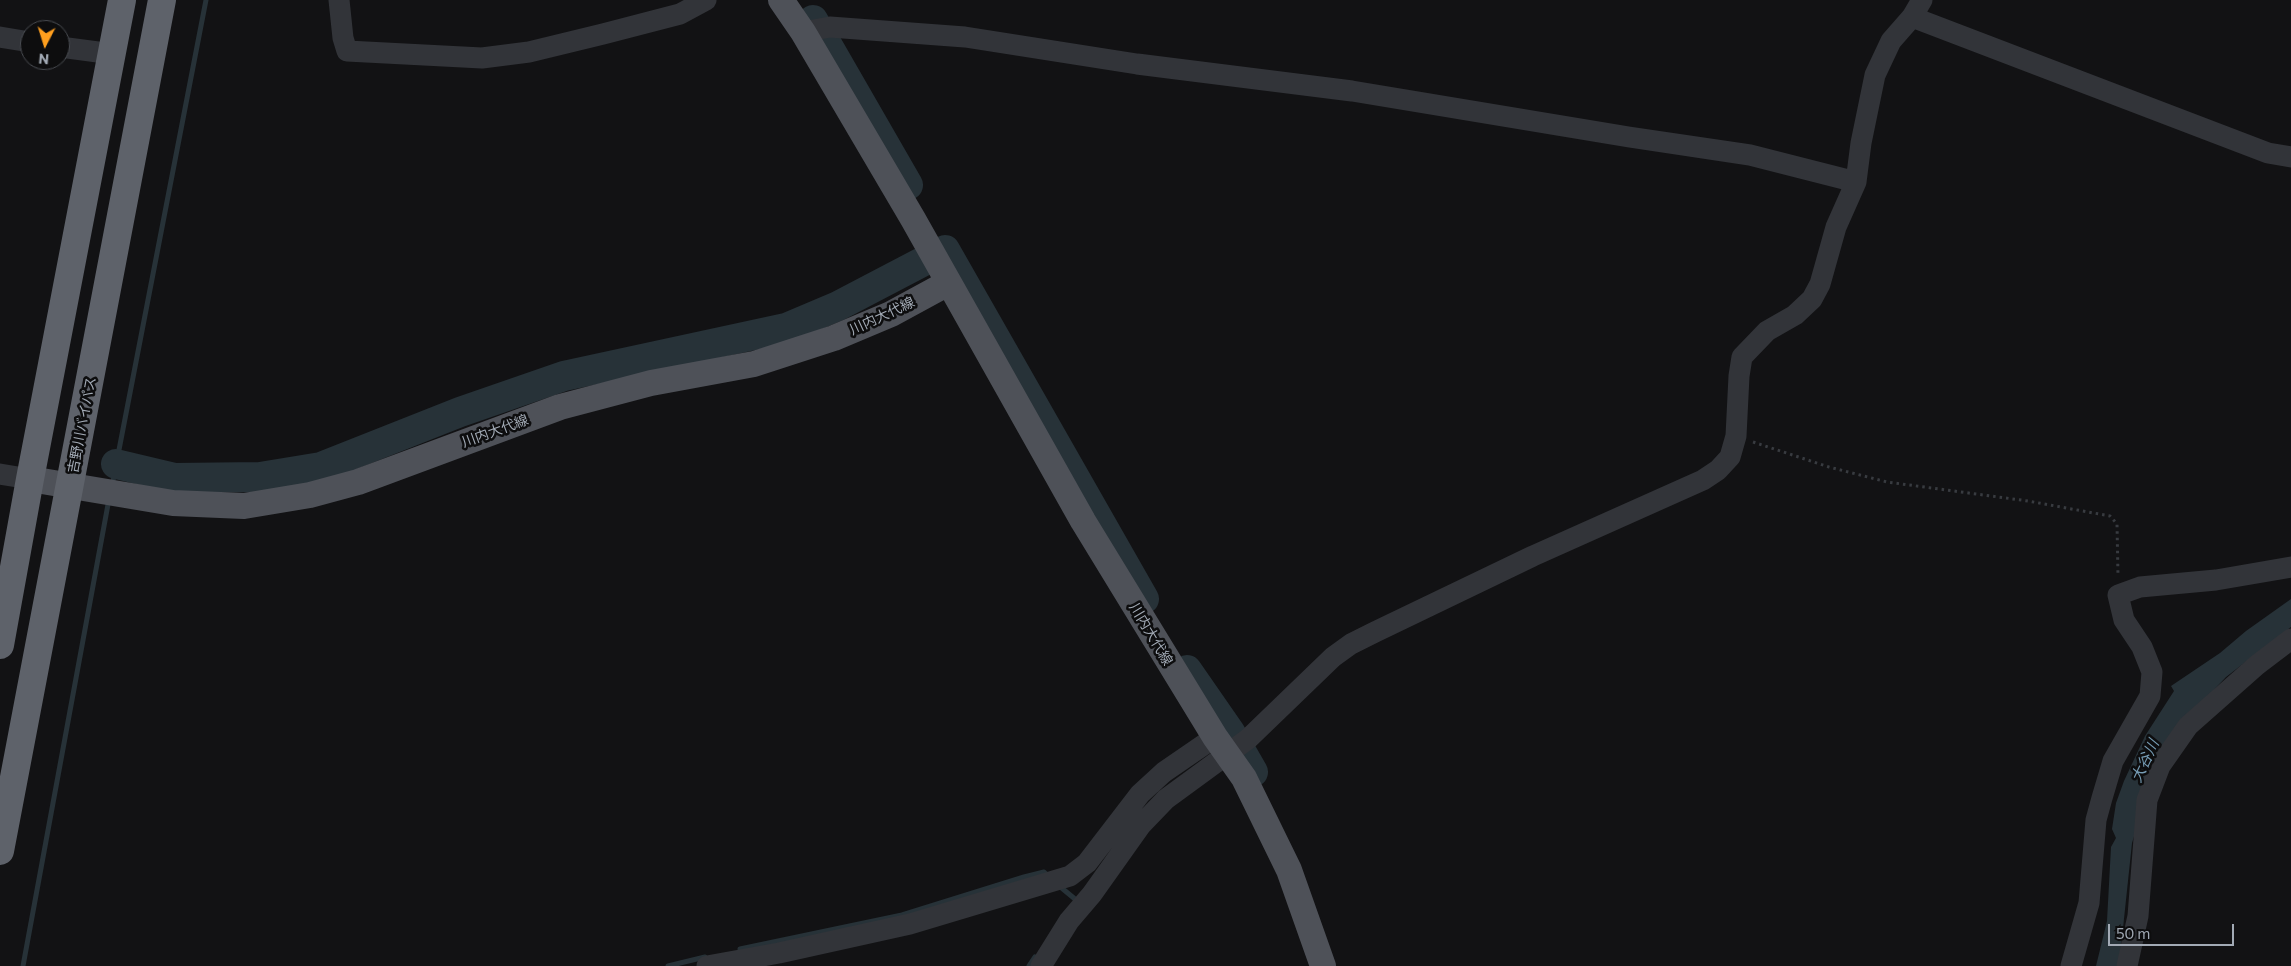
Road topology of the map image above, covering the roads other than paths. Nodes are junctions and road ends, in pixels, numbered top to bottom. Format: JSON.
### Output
{"nodes":[{"id":1,"x":122,"y":0,"type":"edge"},
{"id":2,"x":162,"y":0,"type":"edge"},
{"id":3,"x":339,"y":0,"type":"edge"},
{"id":4,"x":706,"y":0,"type":"edge"},
{"id":5,"x":781,"y":0,"type":"edge"},
{"id":6,"x":1917,"y":8,"type":"edge"},
{"id":7,"x":806,"y":31,"type":"junction"},
{"id":8,"x":0,"y":38,"type":"edge"},
{"id":9,"x":20,"y":41,"type":"edge"},
{"id":10,"x":70,"y":48,"type":"edge"},
{"id":11,"x":113,"y":54,"type":"junction"},
{"id":12,"x":2291,"y":156,"type":"edge"},
{"id":13,"x":1844,"y":178,"type":"junction"},
{"id":14,"x":948,"y":283,"type":"junction"},
{"id":15,"x":0,"y":474,"type":"edge"},
{"id":16,"x":30,"y":479,"type":"junction"},
{"id":17,"x":80,"y":488,"type":"junction"},
{"id":18,"x":2291,"y":567,"type":"edge"},
{"id":19,"x":2291,"y":639,"type":"edge"},
{"id":20,"x":0,"y":645,"type":"edge"},
{"id":21,"x":1227,"y":745,"type":"junction"},
{"id":22,"x":0,"y":851,"type":"edge"},
{"id":23,"x":707,"y":966,"type":"edge"},
{"id":24,"x":1041,"y":966,"type":"edge"},
{"id":25,"x":1323,"y":966,"type":"edge"},
{"id":26,"x":2071,"y":966,"type":"edge"},
{"id":27,"x":2127,"y":966,"type":"edge"}],
"edges":[{"from":1,"to":11,"type":"highway"},
{"from":2,"to":17,"type":"highway","name":"吉野川バイパス"},
{"from":3,"to":4,"type":"street"},
{"from":5,"to":7,"type":"main road","name":"川内大代線"},
{"from":6,"to":12,"type":"street"},
{"from":6,"to":13,"type":"street"},
{"from":7,"to":13,"type":"street"},
{"from":7,"to":14,"type":"main road","name":"川内大代線"},
{"from":8,"to":9,"type":"street"},
{"from":10,"to":11,"type":"street"},
{"from":11,"to":16,"type":"highway"},
{"from":13,"to":21,"type":"street"},
{"from":14,"to":17,"type":"main road","name":"川内大代線"},
{"from":14,"to":21,"type":"main road","name":"川内大代線"},
{"from":15,"to":16,"type":"street"},
{"from":16,"to":17,"type":"main road","name":"川内大代線"},
{"from":16,"to":20,"type":"highway"},
{"from":17,"to":22,"type":"highway","name":"吉野川バイパス"},
{"from":18,"to":26,"type":"street"},
{"from":19,"to":27,"type":"street"},
{"from":21,"to":23,"type":"street"},
{"from":21,"to":24,"type":"street"},
{"from":21,"to":25,"type":"main road","name":"川内大代線"}]}
